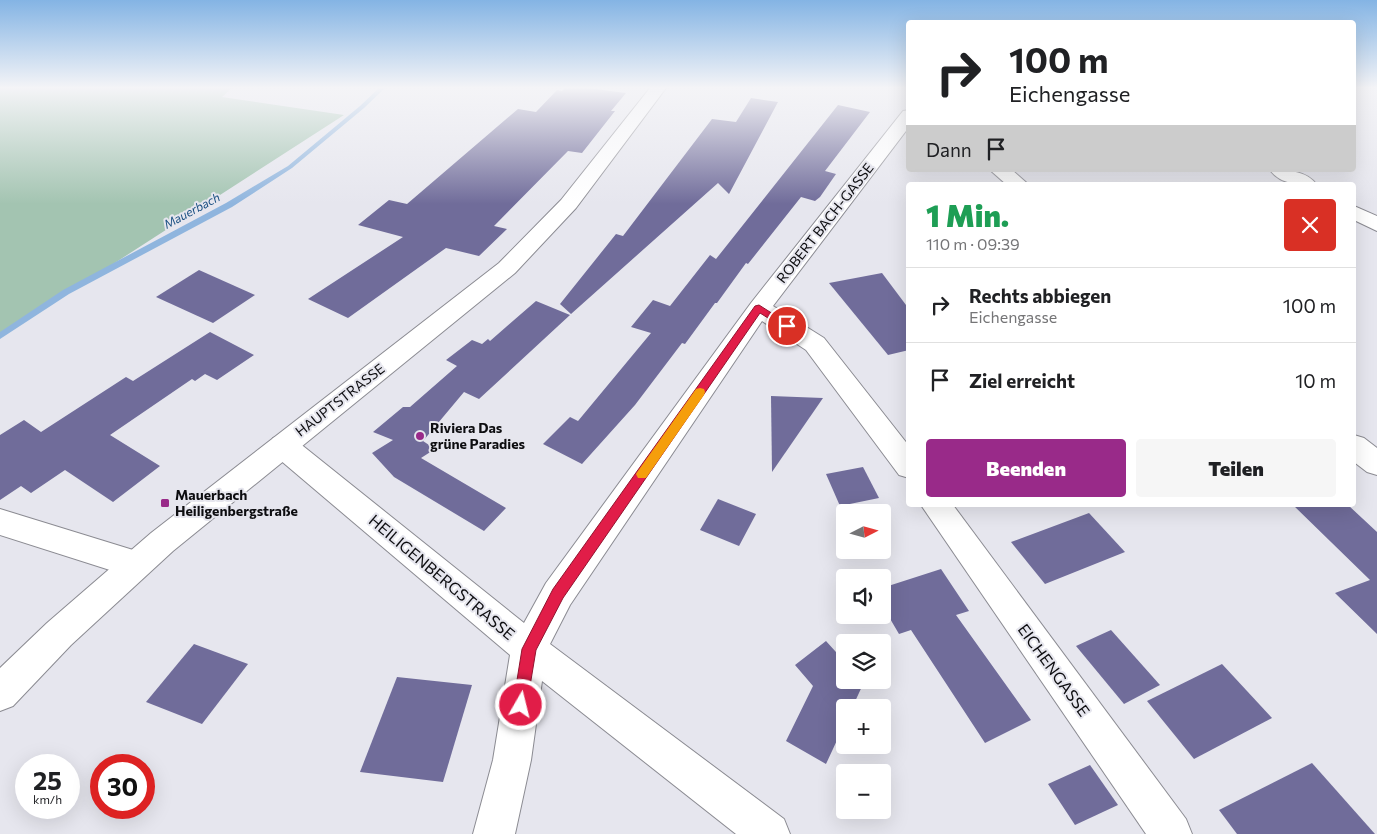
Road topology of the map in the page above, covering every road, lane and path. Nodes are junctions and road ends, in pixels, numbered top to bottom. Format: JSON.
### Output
{"nodes":[{"id":1,"x":629,"y":127,"type":"edge"},
{"id":2,"x":900,"y":127,"type":"edge"},
{"id":3,"x":1003,"y":172,"type":"edge"},
{"id":4,"x":1284,"y":172,"type":"edge"},
{"id":5,"x":1015,"y":182,"type":"edge"},
{"id":6,"x":1302,"y":182,"type":"edge"},
{"id":7,"x":1356,"y":213,"type":"edge"},
{"id":8,"x":1377,"y":225,"type":"edge"},
{"id":9,"x":759,"y":308,"type":"junction"},
{"id":10,"x":283,"y":446,"type":"junction"},
{"id":11,"x":1356,"y":448,"type":"edge"},
{"id":12,"x":906,"y":463,"type":"edge"},
{"id":13,"x":1377,"y":464,"type":"edge"},
{"id":14,"x":937,"y":507,"type":"edge"},
{"id":15,"x":0,"y":522,"type":"edge"},
{"id":16,"x":136,"y":564,"type":"junction"},
{"id":17,"x":529,"y":649,"type":"junction"},
{"id":18,"x":0,"y":693,"type":"edge"},
{"id":19,"x":494,"y":834,"type":"edge"},
{"id":20,"x":769,"y":834,"type":"edge"},
{"id":21,"x":1171,"y":834,"type":"edge"}],
"edges":[{"from":1,"to":10,"type":"street","name":"HAUPTSTRASSE"},
{"from":2,"to":9,"type":"street","name":"ROBERT BACH-GASSE"},
{"from":3,"to":5,"type":"street"},
{"from":4,"to":6,"type":"street"},
{"from":7,"to":8,"type":"street"},
{"from":9,"to":12,"type":"street"},
{"from":9,"to":17,"type":"street","name":"ROBERT BACH-GASSE"},
{"from":10,"to":16,"type":"street","name":"HAUPTSTRASSE"},
{"from":10,"to":17,"type":"street","name":"HEILIGENBERGSTRASSE"},
{"from":11,"to":13,"type":"street"},
{"from":14,"to":21,"type":"street","name":"EICHENGASSE"},
{"from":15,"to":16,"type":"street"},
{"from":16,"to":18,"type":"street","name":"HAUPTSTRASSE"},
{"from":17,"to":19,"type":"street","name":"ROBERT BACH-GASSE"},
{"from":17,"to":20,"type":"street","name":"HEILIGENBERGSTRASSE"}]}
